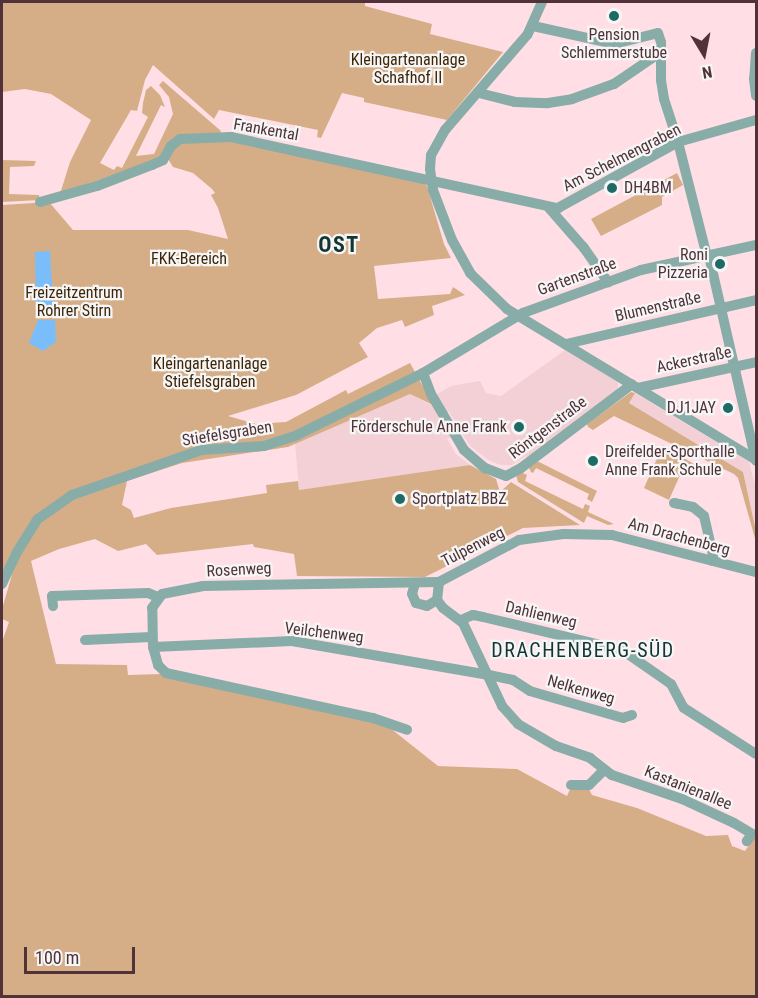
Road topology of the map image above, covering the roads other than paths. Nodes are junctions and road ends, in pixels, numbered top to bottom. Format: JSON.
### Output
{"nodes":[{"id":1,"x":542,"y":2,"type":"edge"},
{"id":2,"x":533,"y":26,"type":"junction"},
{"id":3,"x":661,"y":52,"type":"junction"},
{"id":4,"x":756,"y":53,"type":"edge"},
{"id":5,"x":479,"y":93,"type":"junction"},
{"id":6,"x":756,"y":96,"type":"edge"},
{"id":7,"x":756,"y":120,"type":"edge"},
{"id":8,"x":678,"y":142,"type":"junction"},
{"id":9,"x":431,"y":179,"type":"junction"},
{"id":10,"x":40,"y":202,"type":"dead end"},
{"id":11,"x":549,"y":208,"type":"junction"},
{"id":12,"x":756,"y":245,"type":"edge"},
{"id":13,"x":708,"y":256,"type":"junction"},
{"id":14,"x":608,"y":282,"type":"junction"},
{"id":15,"x":756,"y":300,"type":"edge"},
{"id":16,"x":721,"y":308,"type":"junction"},
{"id":17,"x":519,"y":315,"type":"junction"},
{"id":18,"x":566,"y":344,"type":"junction"},
{"id":19,"x":756,"y":362,"type":"edge"},
{"id":20,"x":735,"y":367,"type":"junction"},
{"id":21,"x":423,"y":373,"type":"junction"},
{"id":22,"x":635,"y":386,"type":"junction"},
{"id":23,"x":756,"y":461,"type":"edge"},
{"id":24,"x":674,"y":503,"type":"dead end"},
{"id":25,"x":593,"y":533,"type":"joint"},
{"id":26,"x":712,"y":561,"type":"junction"},
{"id":27,"x":756,"y":572,"type":"edge"},
{"id":28,"x":439,"y":582,"type":"junction"},
{"id":29,"x":415,"y":583,"type":"junction"},
{"id":30,"x":2,"y":584,"type":"edge"},
{"id":31,"x":158,"y":597,"type":"junction"},
{"id":32,"x":437,"y":600,"type":"junction"},
{"id":33,"x":53,"y":606,"type":"dead end"},
{"id":34,"x":460,"y":620,"type":"junction"},
{"id":35,"x":86,"y":640,"type":"dead end"},
{"id":36,"x":152,"y":642,"type":"junction"},
{"id":37,"x":489,"y":675,"type":"junction"},
{"id":38,"x":632,"y":715,"type":"dead end"},
{"id":39,"x":407,"y":730,"type":"dead end"},
{"id":40,"x":756,"y":754,"type":"edge"},
{"id":41,"x":604,"y":770,"type":"junction"},
{"id":42,"x":571,"y":785,"type":"dead end"},
{"id":43,"x":747,"y":841,"type":"dead end"}],
"edges":[{"from":1,"to":2,"type":"street"},
{"from":2,"to":3,"type":"street"},
{"from":2,"to":5,"type":"street"},
{"from":3,"to":5,"type":"street"},
{"from":3,"to":8,"type":"street"},
{"from":4,"to":6,"type":"street"},
{"from":5,"to":9,"type":"street"},
{"from":7,"to":8,"type":"street","name":"Am Schelmengraben"},
{"from":8,"to":11,"type":"street","name":"Am Schelmengraben"},
{"from":8,"to":13,"type":"street"},
{"from":9,"to":10,"type":"street","name":"Frankental"},
{"from":9,"to":11,"type":"street","name":"Am Schelmengraben"},
{"from":9,"to":17,"type":"street"},
{"from":11,"to":14,"type":"street"},
{"from":12,"to":13,"type":"street","name":"Gartenstraße"},
{"from":13,"to":14,"type":"street","name":"Gartenstraße"},
{"from":13,"to":16,"type":"street"},
{"from":14,"to":17,"type":"street","name":"Gartenstraße"},
{"from":15,"to":16,"type":"street","name":"Blumenstraße"},
{"from":16,"to":18,"type":"street","name":"Blumenstraße"},
{"from":16,"to":20,"type":"street"},
{"from":17,"to":18,"type":"street"},
{"from":17,"to":21,"type":"street","name":"Gartenstraße"},
{"from":18,"to":22,"type":"street"},
{"from":19,"to":20,"type":"street","name":"Ackerstraße"},
{"from":20,"to":22,"type":"street","name":"Ackerstraße"},
{"from":20,"to":23,"type":"street"},
{"from":21,"to":22,"type":"street","name":"Röntgenstraße"},
{"from":21,"to":30,"type":"street","name":"Stiefelsgraben"},
{"from":22,"to":23,"type":"street"},
{"from":24,"to":26,"type":"street"},
{"from":25,"to":26,"type":"street","name":"Am Drachenberg"},
{"from":25,"to":28,"type":"street","name":"Tulpenweg"},
{"from":26,"to":27,"type":"street","name":"Am Drachenberg"},
{"from":28,"to":29,"type":"street","name":"Rosenweg"},
{"from":28,"to":32,"type":"street"},
{"from":29,"to":31,"type":"street","name":"Rosenweg"},
{"from":29,"to":32,"type":"street"},
{"from":31,"to":33,"type":"street","name":"Rosenweg"},
{"from":31,"to":36,"type":"street"},
{"from":32,"to":34,"type":"street","name":"Kastanienallee"},
{"from":34,"to":37,"type":"street","name":"Kastanienallee"},
{"from":34,"to":40,"type":"street","name":"Dahlienweg"},
{"from":35,"to":36,"type":"street","name":"Veilchenweg"},
{"from":36,"to":37,"type":"street","name":"Veilchenweg"},
{"from":36,"to":39,"type":"street"},
{"from":37,"to":38,"type":"street","name":"Nelkenweg"},
{"from":37,"to":41,"type":"street","name":"Kastanienallee"},
{"from":41,"to":42,"type":"street"},
{"from":41,"to":43,"type":"street","name":"Kastanienallee"}]}
